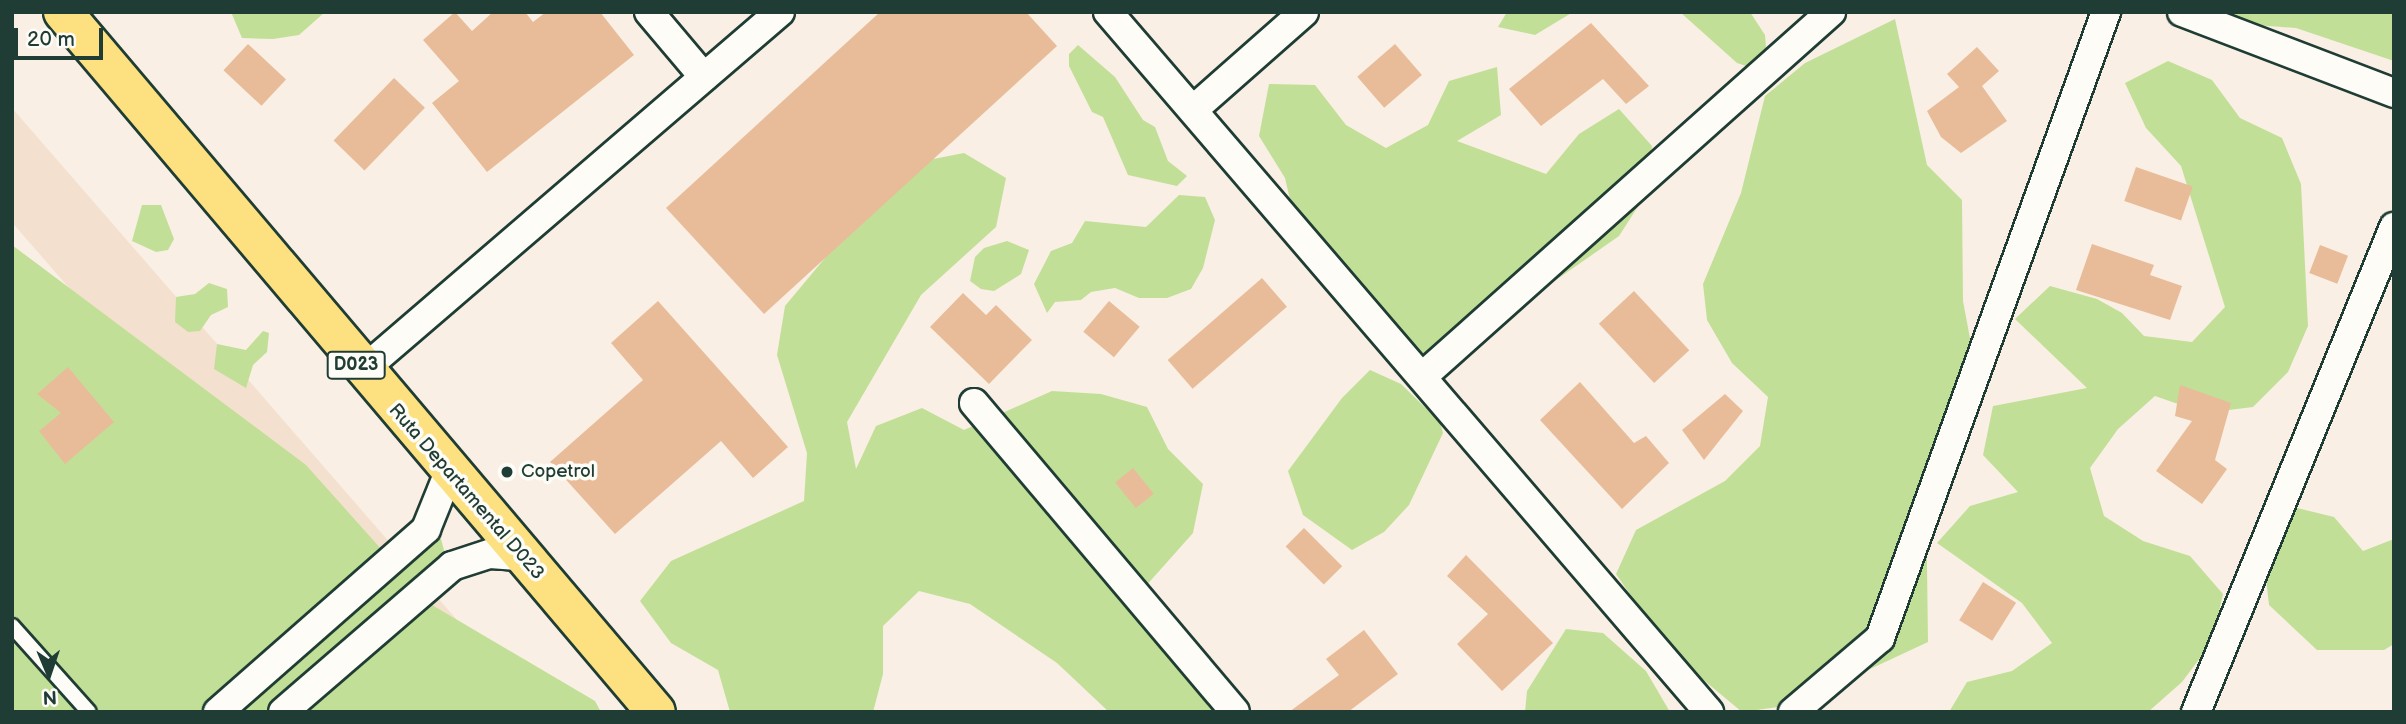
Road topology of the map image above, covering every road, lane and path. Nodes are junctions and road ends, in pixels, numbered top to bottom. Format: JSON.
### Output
{"nodes":[{"id":1,"x":63,"y":12,"type":"edge"},
{"id":2,"x":649,"y":12,"type":"edge"},
{"id":3,"x":780,"y":12,"type":"edge"},
{"id":4,"x":1108,"y":12,"type":"edge"},
{"id":5,"x":1304,"y":12,"type":"edge"},
{"id":6,"x":1831,"y":12,"type":"edge"},
{"id":7,"x":2106,"y":12,"type":"edge"},
{"id":8,"x":2182,"y":12,"type":"edge"},
{"id":9,"x":704,"y":77,"type":"junction"},
{"id":10,"x":2394,"y":93,"type":"edge"},
{"id":11,"x":1193,"y":110,"type":"junction"},
{"id":12,"x":2394,"y":227,"type":"edge"},
{"id":13,"x":362,"y":371,"type":"junction"},
{"id":14,"x":1423,"y":376,"type":"junction"},
{"id":15,"x":974,"y":404,"type":"dead end"},
{"id":16,"x":449,"y":472,"type":"junction"},
{"id":17,"x":521,"y":555,"type":"junction"},
{"id":18,"x":12,"y":626,"type":"edge"},
{"id":19,"x":89,"y":712,"type":"edge"},
{"id":20,"x":218,"y":712,"type":"edge"},
{"id":21,"x":283,"y":712,"type":"edge"},
{"id":22,"x":656,"y":712,"type":"edge"},
{"id":23,"x":1235,"y":712,"type":"edge"},
{"id":24,"x":1709,"y":712,"type":"edge"},
{"id":25,"x":1793,"y":712,"type":"edge"},
{"id":26,"x":2196,"y":712,"type":"edge"}],
"edges":[{"from":1,"to":13,"type":"main road","name":"Ruta Departamental D023","number":"D023"},
{"from":2,"to":9,"type":"street"},
{"from":3,"to":9,"type":"street"},
{"from":4,"to":11,"type":"street"},
{"from":5,"to":11,"type":"street"},
{"from":6,"to":14,"type":"street"},
{"from":7,"to":25,"type":"street"},
{"from":8,"to":10,"type":"street"},
{"from":9,"to":13,"type":"street"},
{"from":11,"to":14,"type":"street"},
{"from":12,"to":26,"type":"street"},
{"from":13,"to":16,"type":"main road","name":"Ruta Departamental D023","number":"D023"},
{"from":14,"to":24,"type":"street"},
{"from":15,"to":23,"type":"street"},
{"from":16,"to":17,"type":"main road","name":"Ruta Departamental D023","number":"D023"},
{"from":16,"to":20,"type":"street"},
{"from":17,"to":21,"type":"street"},
{"from":17,"to":22,"type":"main road","name":"Ruta Departamental D023","number":"D023"},
{"from":18,"to":19,"type":"lane"}]}
